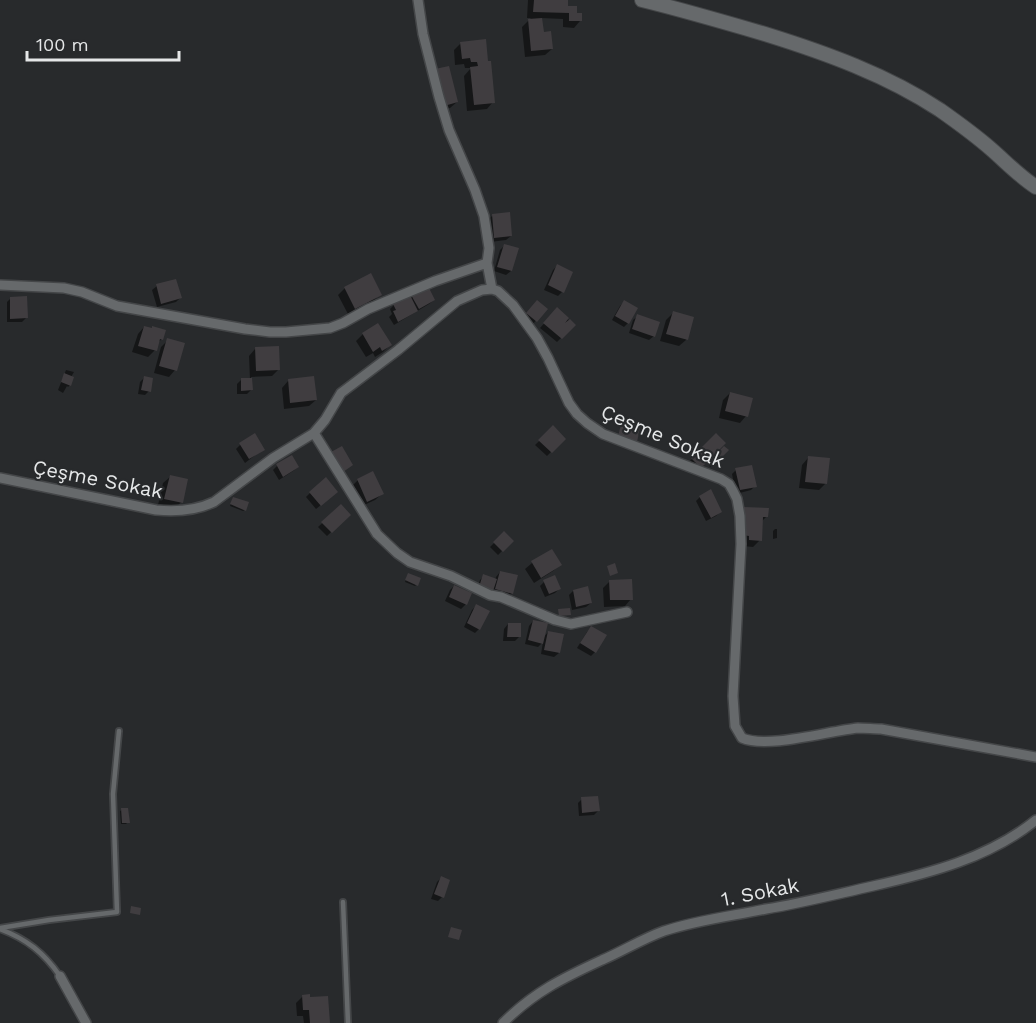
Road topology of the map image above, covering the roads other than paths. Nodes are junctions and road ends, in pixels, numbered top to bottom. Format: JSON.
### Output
{"nodes":[{"id":1,"x":418,"y":0,"type":"edge"},
{"id":2,"x":642,"y":0,"type":"edge"},
{"id":3,"x":1036,"y":187,"type":"edge"},
{"id":4,"x":487,"y":262,"type":"junction"},
{"id":5,"x":0,"y":285,"type":"edge"},
{"id":6,"x":492,"y":289,"type":"junction"},
{"id":7,"x":315,"y":434,"type":"junction"},
{"id":8,"x":0,"y":478,"type":"edge"},
{"id":9,"x":627,"y":612,"type":"dead end"},
{"id":10,"x":118,"y":730,"type":"dead end"},
{"id":11,"x":1036,"y":757,"type":"edge"},
{"id":12,"x":1036,"y":820,"type":"edge"},
{"id":13,"x":343,"y":902,"type":"dead end"},
{"id":14,"x":0,"y":929,"type":"edge"},
{"id":15,"x":60,"y":976,"type":"joint"},
{"id":16,"x":86,"y":1023,"type":"edge"},
{"id":17,"x":348,"y":1023,"type":"edge"},
{"id":18,"x":503,"y":1023,"type":"edge"}],
"edges":[{"from":1,"to":4,"type":"street"},
{"from":2,"to":3,"type":"street"},
{"from":4,"to":5,"type":"street"},
{"from":4,"to":6,"type":"street"},
{"from":6,"to":7,"type":"street","name":"Çeşme Sokak"},
{"from":6,"to":11,"type":"street","name":"Çeşme Sokak"},
{"from":7,"to":8,"type":"street","name":"Çeşme Sokak"},
{"from":7,"to":9,"type":"street"},
{"from":10,"to":14,"type":"lane"},
{"from":12,"to":18,"type":"street","name":"1. Sokak"},
{"from":13,"to":17,"type":"lane"},
{"from":14,"to":15,"type":"lane"},
{"from":15,"to":16,"type":"street"}]}
